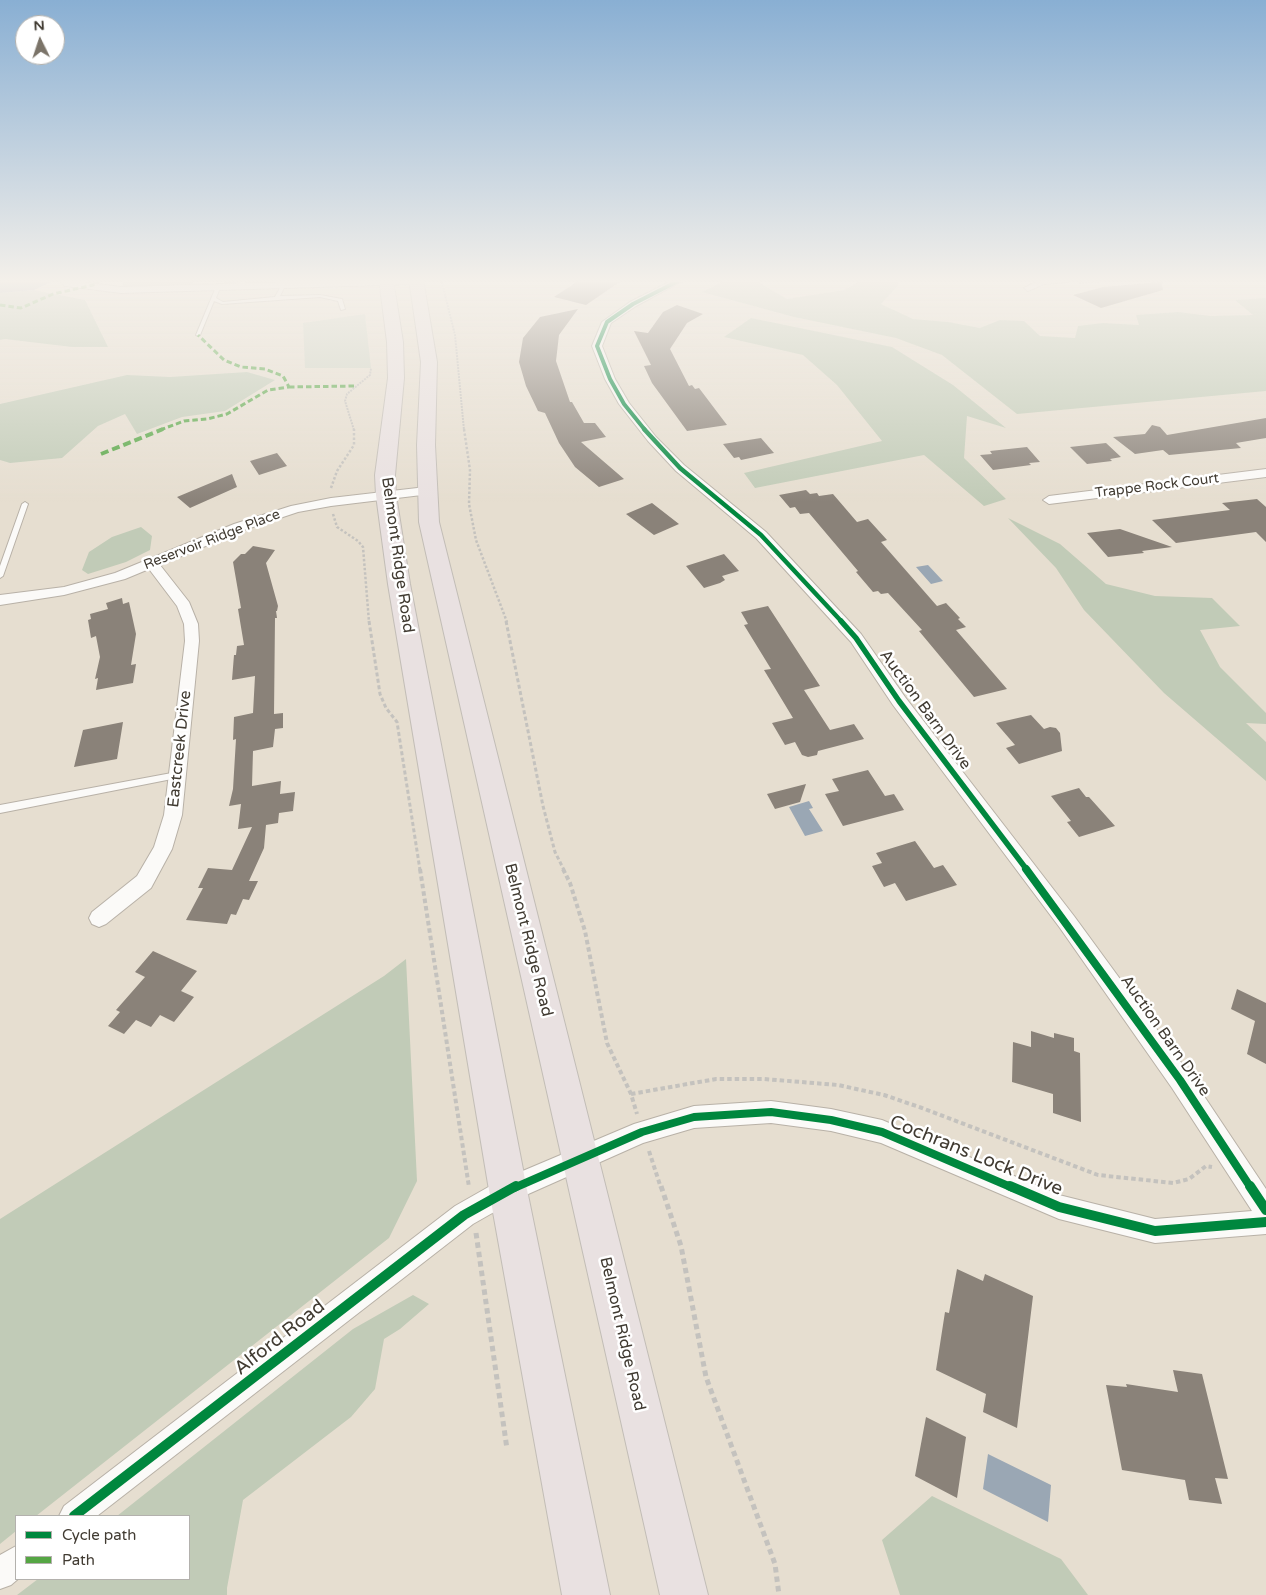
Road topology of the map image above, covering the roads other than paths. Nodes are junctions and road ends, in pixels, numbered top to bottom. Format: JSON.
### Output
{"nodes":[{"id":1,"x":395,"y":353,"type":"edge"},
{"id":2,"x":426,"y":353,"type":"edge"},
{"id":3,"x":600,"y":353,"type":"edge"},
{"id":4,"x":1266,"y":473,"type":"edge"},
{"id":5,"x":426,"y":491,"type":"junction"},
{"id":6,"x":386,"y":496,"type":"junction"},
{"id":7,"x":1049,"y":500,"type":"dead end"},
{"id":8,"x":25,"y":504,"type":"dead end"},
{"id":9,"x":152,"y":564,"type":"junction"},
{"id":10,"x":0,"y":576,"type":"edge"},
{"id":11,"x":0,"y":600,"type":"edge"},
{"id":12,"x":177,"y":775,"type":"junction"},
{"id":13,"x":0,"y":809,"type":"edge"},
{"id":14,"x":99,"y":918,"type":"dead end"},
{"id":15,"x":581,"y":1159,"type":"junction"},
{"id":16,"x":508,"y":1190,"type":"junction"},
{"id":17,"x":1266,"y":1210,"type":"edge"},
{"id":18,"x":1266,"y":1222,"type":"edge"},
{"id":19,"x":75,"y":1515,"type":"edge"},
{"id":20,"x":15,"y":1562,"type":"edge"},
{"id":21,"x":0,"y":1574,"type":"edge"},
{"id":22,"x":586,"y":1595,"type":"edge"},
{"id":23,"x":684,"y":1595,"type":"edge"}],
"edges":[{"from":1,"to":6,"type":"main road","name":"Belmont Ridge Road"},
{"from":2,"to":5,"type":"main road","name":"Belmont Ridge Road"},
{"from":3,"to":17,"type":"street","name":"Auction Barn Drive"},
{"from":4,"to":7,"type":"street","name":"Trappe Rock Court"},
{"from":5,"to":6,"type":"street","name":"Reservoir Ridge Place"},
{"from":5,"to":15,"type":"main road","name":"Belmont Ridge Road"},
{"from":6,"to":9,"type":"street","name":"Reservoir Ridge Place"},
{"from":6,"to":16,"type":"main road","name":"Belmont Ridge Road"},
{"from":8,"to":10,"type":"lane"},
{"from":9,"to":11,"type":"street","name":"Reservoir Ridge Place"},
{"from":9,"to":12,"type":"street","name":"Eastcreek Drive"},
{"from":12,"to":13,"type":"lane"},
{"from":12,"to":14,"type":"street","name":"Eastcreek Drive"},
{"from":15,"to":16,"type":"street","name":"Cochrans Lock Drive"},
{"from":15,"to":18,"type":"street","name":"Cochrans Lock Drive"},
{"from":15,"to":23,"type":"main road","name":"Belmont Ridge Road"},
{"from":16,"to":19,"type":"street","name":"Alford Road"},
{"from":16,"to":22,"type":"main road","name":"Belmont Ridge Road"},
{"from":20,"to":21,"type":"street"}]}
